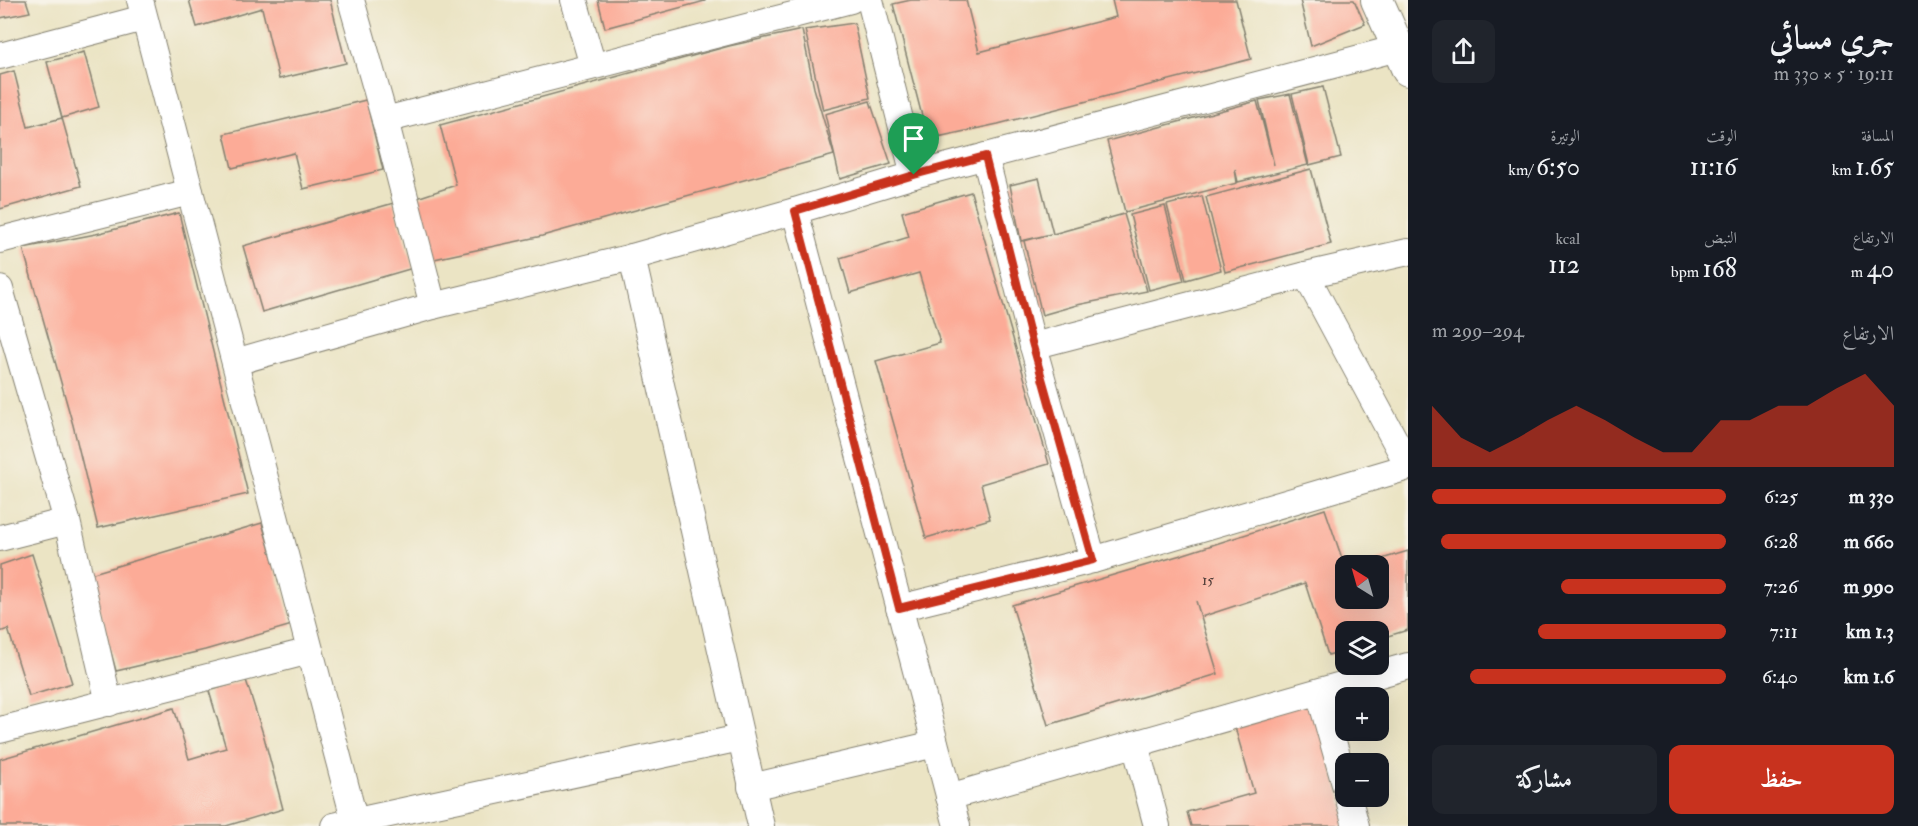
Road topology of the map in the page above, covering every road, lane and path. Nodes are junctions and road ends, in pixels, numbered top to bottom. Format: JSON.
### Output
{"nodes":[{"id":1,"x":351,"y":0,"type":"edge"},
{"id":2,"x":574,"y":0,"type":"edge"},
{"id":3,"x":851,"y":0,"type":"edge"},
{"id":4,"x":870,"y":0,"type":"edge"},
{"id":5,"x":1377,"y":0,"type":"edge"},
{"id":6,"x":142,"y":9,"type":"edge"},
{"id":7,"x":760,"y":11,"type":"edge"},
{"id":8,"x":0,"y":56,"type":"edge"},
{"id":9,"x":1403,"y":59,"type":"edge"},
{"id":10,"x":592,"y":66,"type":"junction"},
{"id":11,"x":385,"y":120,"type":"junction"},
{"id":12,"x":985,"y":156,"type":"junction"},
{"id":13,"x":914,"y":175,"type":"junction"},
{"id":14,"x":190,"y":192,"type":"junction"},
{"id":15,"x":795,"y":211,"type":"junction"},
{"id":16,"x":0,"y":240,"type":"edge"},
{"id":17,"x":1408,"y":252,"type":"edge"},
{"id":18,"x":632,"y":257,"type":"junction"},
{"id":19,"x":1306,"y":275,"type":"junction"},
{"id":20,"x":0,"y":288,"type":"edge"},
{"id":21,"x":433,"y":306,"type":"junction"},
{"id":22,"x":1033,"y":346,"type":"junction"},
{"id":23,"x":235,"y":362,"type":"junction"},
{"id":24,"x":1408,"y":466,"type":"edge"},
{"id":25,"x":67,"y":521,"type":"junction"},
{"id":26,"x":0,"y":538,"type":"edge"},
{"id":27,"x":1093,"y":560,"type":"junction"},
{"id":28,"x":899,"y":608,"type":"junction"},
{"id":29,"x":310,"y":651,"type":"junction"},
{"id":30,"x":1408,"y":666,"type":"edge"},
{"id":31,"x":1318,"y":692,"type":"junction"},
{"id":32,"x":109,"y":703,"type":"junction"},
{"id":33,"x":0,"y":730,"type":"edge"},
{"id":34,"x":740,"y":738,"type":"junction"},
{"id":35,"x":935,"y":744,"type":"junction"},
{"id":36,"x":1135,"y":744,"type":"junction"},
{"id":37,"x":1336,"y":753,"type":"edge"},
{"id":38,"x":751,"y":787,"type":"junction"},
{"id":39,"x":949,"y":797,"type":"junction"},
{"id":40,"x":1351,"y":807,"type":"edge"},
{"id":41,"x":348,"y":824,"type":"edge"},
{"id":42,"x":761,"y":826,"type":"edge"},
{"id":43,"x":957,"y":826,"type":"edge"},
{"id":44,"x":1157,"y":826,"type":"edge"},
{"id":45,"x":1356,"y":826,"type":"edge"}],
"edges":[{"from":1,"to":11,"type":"street"},
{"from":2,"to":10,"type":"street"},
{"from":3,"to":7,"type":"street"},
{"from":4,"to":13,"type":"street"},
{"from":5,"to":9,"type":"street"},
{"from":6,"to":8,"type":"street"},
{"from":6,"to":14,"type":"street"},
{"from":7,"to":10,"type":"street"},
{"from":9,"to":12,"type":"street"},
{"from":10,"to":11,"type":"street"},
{"from":11,"to":21,"type":"street"},
{"from":12,"to":13,"type":"street"},
{"from":12,"to":22,"type":"street"},
{"from":13,"to":15,"type":"street"},
{"from":14,"to":16,"type":"street"},
{"from":14,"to":23,"type":"street"},
{"from":15,"to":18,"type":"street"},
{"from":15,"to":28,"type":"street"},
{"from":17,"to":19,"type":"street"},
{"from":18,"to":21,"type":"street"},
{"from":18,"to":34,"type":"street"},
{"from":19,"to":22,"type":"street"},
{"from":19,"to":24,"type":"street"},
{"from":20,"to":25,"type":"street"},
{"from":21,"to":23,"type":"street"},
{"from":22,"to":27,"type":"street"},
{"from":23,"to":29,"type":"street"},
{"from":24,"to":27,"type":"street"},
{"from":25,"to":26,"type":"street"},
{"from":25,"to":32,"type":"street"},
{"from":27,"to":28,"type":"street"},
{"from":28,"to":35,"type":"street"},
{"from":29,"to":32,"type":"street"},
{"from":29,"to":41,"type":"street"},
{"from":30,"to":31,"type":"street"},
{"from":31,"to":36,"type":"street"},
{"from":31,"to":37,"type":"street"},
{"from":32,"to":33,"type":"street"},
{"from":34,"to":38,"type":"street"},
{"from":34,"to":41,"type":"street"},
{"from":35,"to":38,"type":"street"},
{"from":35,"to":39,"type":"street"},
{"from":36,"to":39,"type":"street"},
{"from":36,"to":44,"type":"street"},
{"from":38,"to":42,"type":"street"},
{"from":39,"to":43,"type":"street"},
{"from":40,"to":45,"type":"street"}]}
